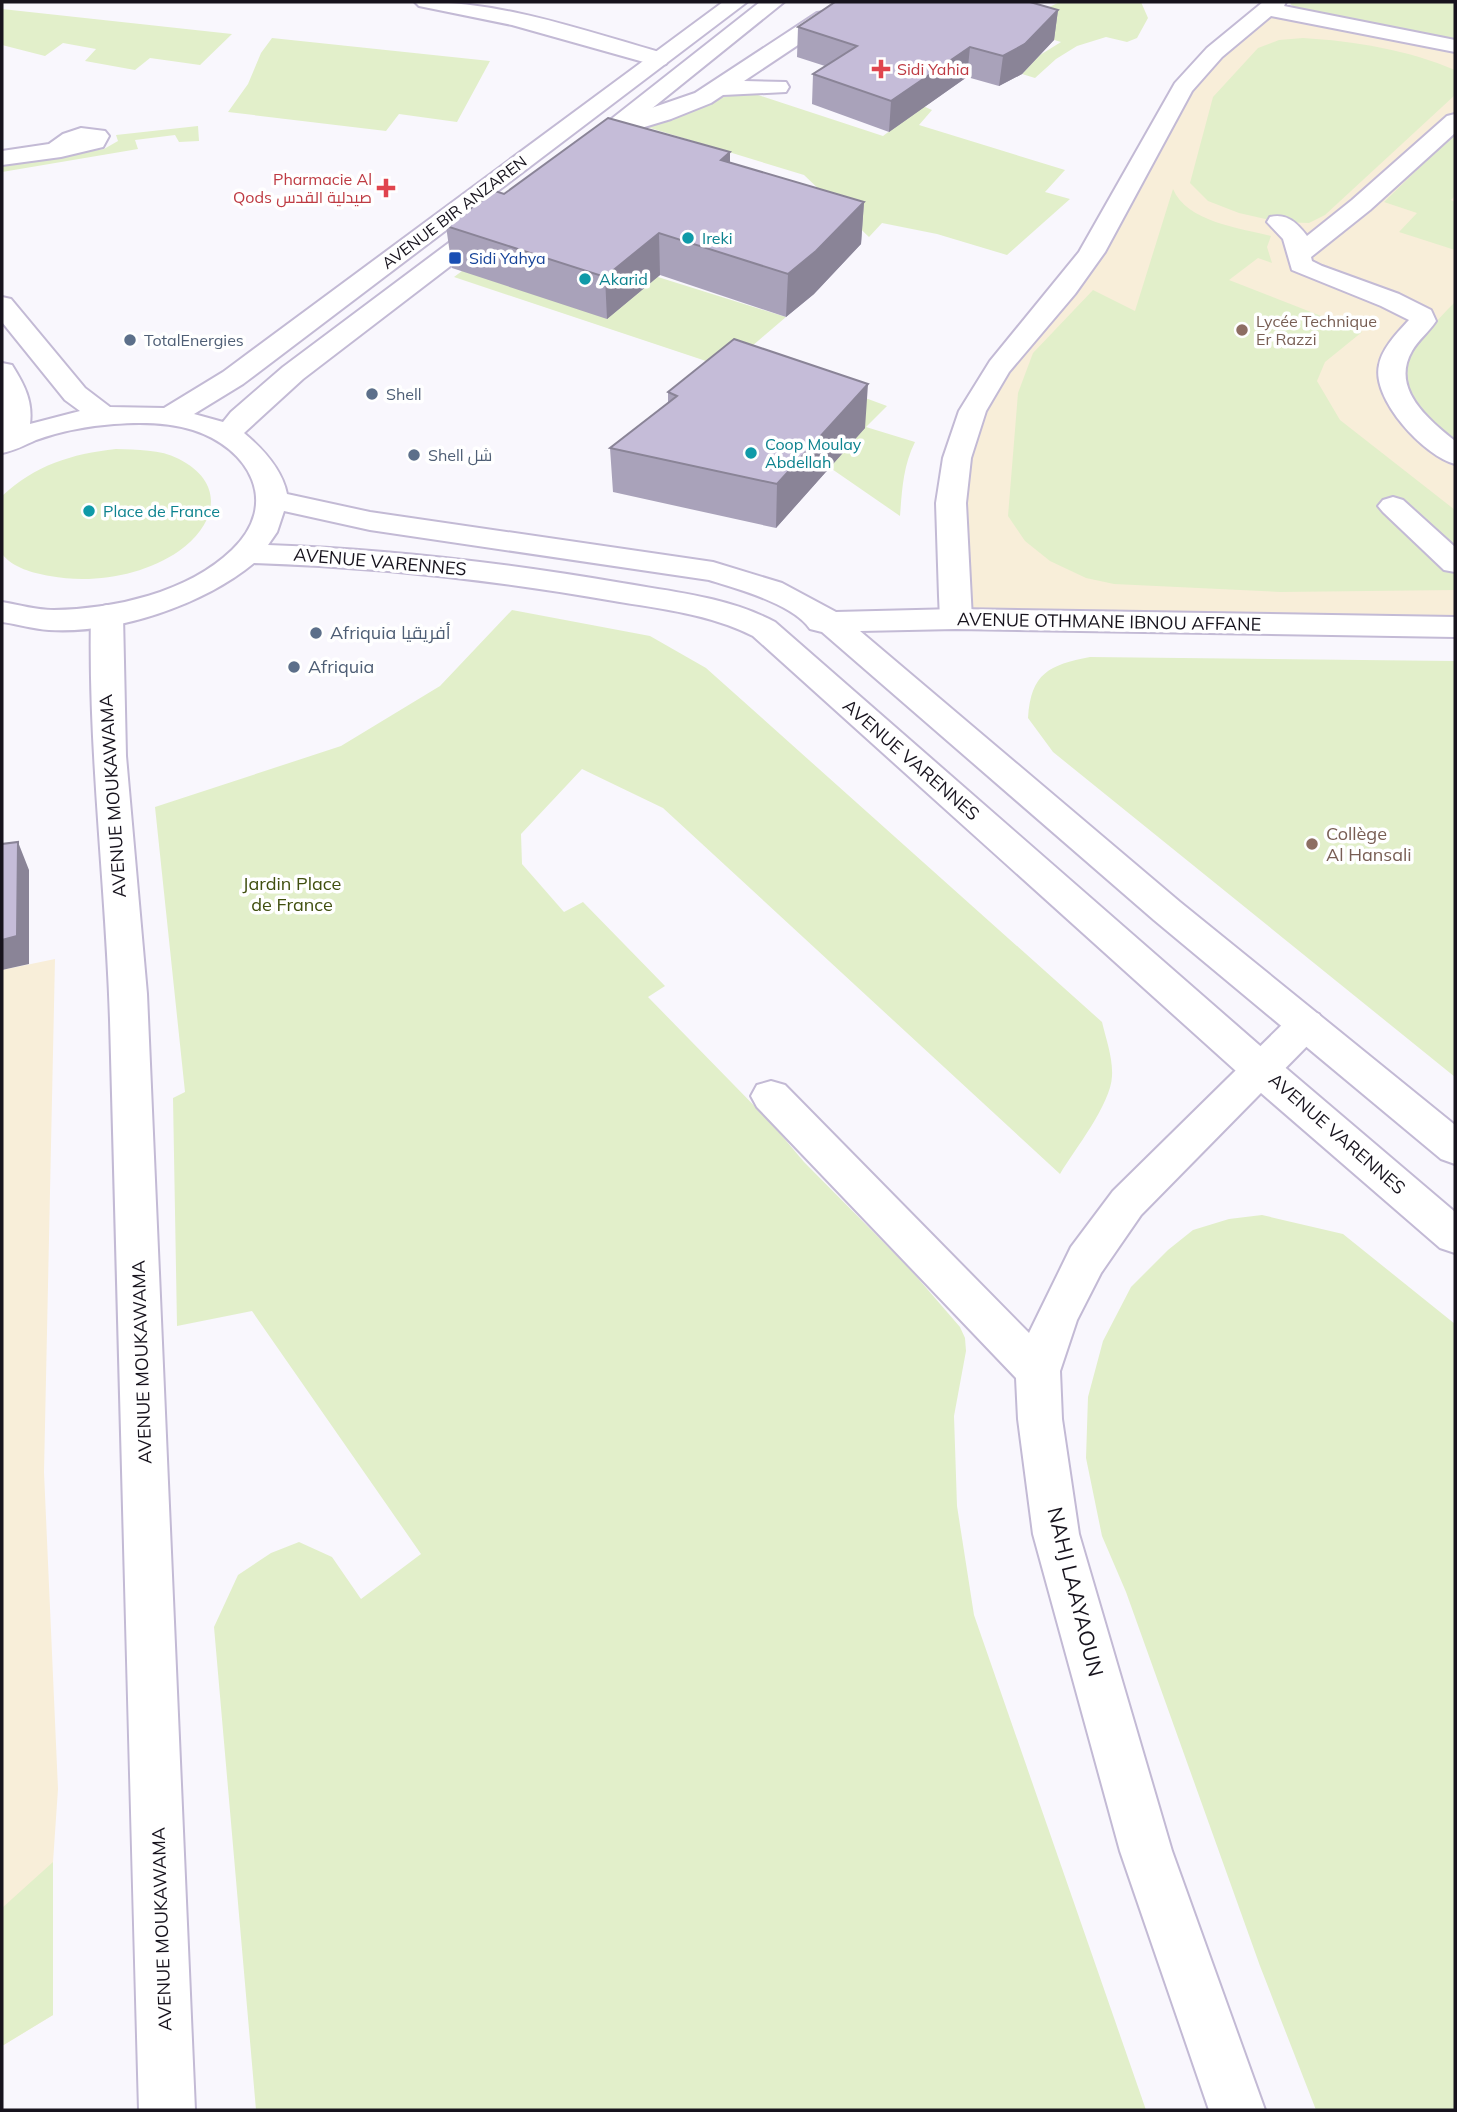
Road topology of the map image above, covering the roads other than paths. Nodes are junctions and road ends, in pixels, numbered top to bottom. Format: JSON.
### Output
{"nodes":[{"id":1,"x":426,"y":2,"type":"edge"},
{"id":2,"x":736,"y":2,"type":"edge"},
{"id":3,"x":773,"y":2,"type":"edge"},
{"id":4,"x":1272,"y":5,"type":"edge"},
{"id":5,"x":859,"y":14,"type":"edge"},
{"id":6,"x":1455,"y":46,"type":"edge"},
{"id":7,"x":658,"y":59,"type":"junction"},
{"id":8,"x":778,"y":87,"type":"dead end"},
{"id":9,"x":718,"y":88,"type":"junction"},
{"id":10,"x":1455,"y":121,"type":"edge"},
{"id":11,"x":613,"y":129,"type":"junction"},
{"id":12,"x":58,"y":149,"type":"dead end"},
{"id":13,"x":2,"y":158,"type":"edge"},
{"id":14,"x":558,"y":172,"type":"edge"},
{"id":15,"x":505,"y":212,"type":"edge"},
{"id":16,"x":1279,"y":222,"type":"dead end"},
{"id":17,"x":1298,"y":255,"type":"junction"},
{"id":18,"x":2,"y":305,"type":"edge"},
{"id":19,"x":2,"y":371,"type":"edge"},
{"id":20,"x":103,"y":416,"type":"junction"},
{"id":21,"x":169,"y":417,"type":"junction"},
{"id":22,"x":228,"y":435,"type":"junction"},
{"id":23,"x":7,"y":442,"type":"edge"},
{"id":24,"x":1455,"y":455,"type":"edge"},
{"id":25,"x":272,"y":500,"type":"junction"},
{"id":26,"x":1393,"y":506,"type":"dead end"},
{"id":27,"x":246,"y":553,"type":"junction"},
{"id":28,"x":1455,"y":563,"type":"edge"},
{"id":29,"x":2,"y":612,"type":"edge"},
{"id":30,"x":107,"y":615,"type":"junction"},
{"id":31,"x":956,"y":619,"type":"junction"},
{"id":32,"x":829,"y":621,"type":"junction"},
{"id":33,"x":1455,"y":626,"type":"edge"},
{"id":34,"x":764,"y":629,"type":"junction"},
{"id":35,"x":1306,"y":1024,"type":"junction"},
{"id":36,"x":1260,"y":1069,"type":"junction"},
{"id":37,"x":771,"y":1096,"type":"dead end"},
{"id":38,"x":1455,"y":1148,"type":"edge"},
{"id":39,"x":1455,"y":1236,"type":"edge"},
{"id":40,"x":1038,"y":1371,"type":"junction"},
{"id":41,"x":164,"y":2108,"type":"edge"},
{"id":42,"x":1237,"y":2110,"type":"edge"}],
"edges":[{"from":1,"to":7,"type":"street"},
{"from":2,"to":7,"type":"street","name":"AVENUE BIR ANZAREN"},
{"from":3,"to":11,"type":"street"},
{"from":4,"to":6,"type":"street"},
{"from":4,"to":31,"type":"street"},
{"from":5,"to":9,"type":"street"},
{"from":7,"to":21,"type":"street","name":"AVENUE BIR ANZAREN"},
{"from":8,"to":9,"type":"street"},
{"from":9,"to":11,"type":"street"},
{"from":10,"to":17,"type":"street"},
{"from":11,"to":14,"type":"street"},
{"from":12,"to":13,"type":"street"},
{"from":15,"to":22,"type":"street","name":"AVENUE BIR ANZAREN"},
{"from":16,"to":17,"type":"street"},
{"from":17,"to":24,"type":"street"},
{"from":18,"to":20,"type":"street"},
{"from":19,"to":23,"type":"street"},
{"from":20,"to":21,"type":"street"},
{"from":20,"to":23,"type":"street"},
{"from":21,"to":22,"type":"street"},
{"from":22,"to":25,"type":"street"},
{"from":25,"to":27,"type":"street"},
{"from":25,"to":32,"type":"street","name":"AVENUE VARENNES"},
{"from":26,"to":28,"type":"street"},
{"from":27,"to":30,"type":"street"},
{"from":27,"to":34,"type":"street","name":"AVENUE VARENNES"},
{"from":29,"to":30,"type":"street"},
{"from":30,"to":41,"type":"street","name":"AVENUE MOUKAWAMA"},
{"from":31,"to":32,"type":"street","name":"AVENUE OTHMANE IBNOU AFFANE"},
{"from":31,"to":33,"type":"street","name":"AVENUE OTHMANE IBNOU AFFANE"},
{"from":32,"to":34,"type":"street","name":"AVENUE OTHMANE IBNOU AFFANE"},
{"from":32,"to":35,"type":"street","name":"AVENUE VARENNES"},
{"from":34,"to":36,"type":"street","name":"AVENUE VARENNES"},
{"from":35,"to":36,"type":"street","name":"NAHJ LAAYAOUN"},
{"from":35,"to":38,"type":"street","name":"AVENUE VARENNES"},
{"from":36,"to":39,"type":"street","name":"AVENUE VARENNES"},
{"from":36,"to":40,"type":"street","name":"NAHJ LAAYAOUN"},
{"from":37,"to":40,"type":"street"},
{"from":40,"to":42,"type":"street","name":"NAHJ LAAYAOUN"}]}
